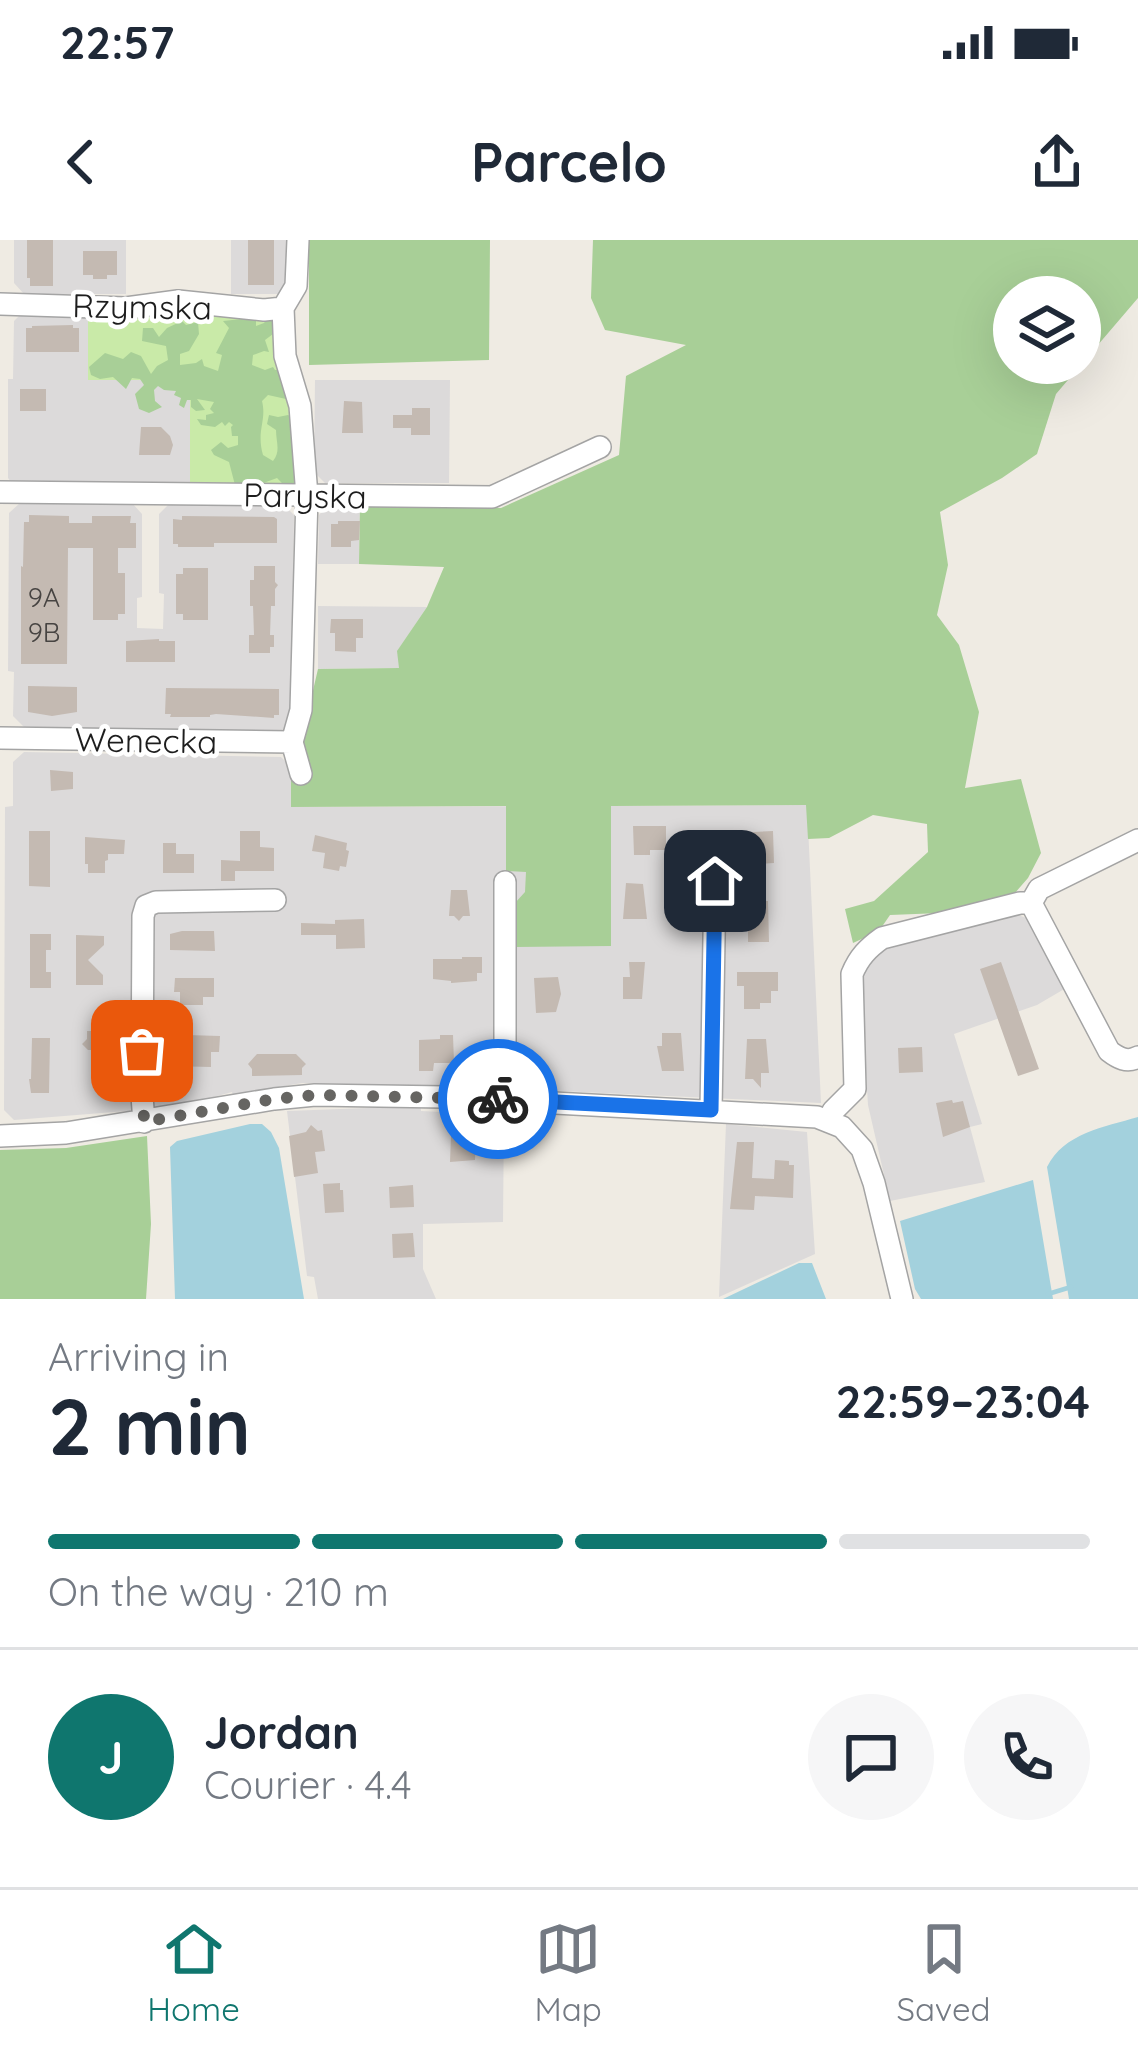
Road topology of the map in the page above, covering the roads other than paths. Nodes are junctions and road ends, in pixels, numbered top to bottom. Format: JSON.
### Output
{"nodes":[{"id":1,"x":298,"y":240,"type":"edge"},
{"id":2,"x":0,"y":304,"type":"edge"},
{"id":3,"x":283,"y":308,"type":"junction"},
{"id":4,"x":600,"y":447,"type":"dead end"},
{"id":5,"x":0,"y":492,"type":"edge"},
{"id":6,"x":307,"y":496,"type":"junction"},
{"id":7,"x":0,"y":738,"type":"edge"},
{"id":8,"x":292,"y":742,"type":"junction"},
{"id":9,"x":302,"y":774,"type":"dead end"},
{"id":10,"x":1138,"y":841,"type":"edge"},
{"id":11,"x":505,"y":881,"type":"dead end"},
{"id":12,"x":715,"y":881,"type":"dead end"},
{"id":13,"x":275,"y":900,"type":"dead end"},
{"id":14,"x":1030,"y":903,"type":"junction"},
{"id":15,"x":1138,"y":1057,"type":"edge"},
{"id":16,"x":506,"y":1100,"type":"junction"},
{"id":17,"x":711,"y":1110,"type":"junction"},
{"id":18,"x":829,"y":1121,"type":"junction"},
{"id":19,"x":144,"y":1122,"type":"junction"},
{"id":20,"x":0,"y":1136,"type":"edge"},
{"id":21,"x":870,"y":1170,"type":"junction"},
{"id":22,"x":888,"y":1299,"type":"edge"},
{"id":23,"x":902,"y":1299,"type":"edge"}],
"edges":[{"from":1,"to":3,"type":"street"},
{"from":2,"to":3,"type":"street","name":"Rzymska"},
{"from":3,"to":6,"type":"street"},
{"from":4,"to":6,"type":"street","name":"Paryska"},
{"from":5,"to":6,"type":"street","name":"Paryska"},
{"from":6,"to":8,"type":"street"},
{"from":7,"to":8,"type":"street","name":"Wenecka"},
{"from":8,"to":9,"type":"street"},
{"from":10,"to":14,"type":"street"},
{"from":11,"to":16,"type":"street"},
{"from":12,"to":17,"type":"street"},
{"from":13,"to":19,"type":"street"},
{"from":14,"to":15,"type":"street"},
{"from":14,"to":18,"type":"street"},
{"from":16,"to":17,"type":"street"},
{"from":16,"to":19,"type":"street"},
{"from":17,"to":18,"type":"street"},
{"from":18,"to":21,"type":"street"},
{"from":19,"to":20,"type":"street"},
{"from":21,"to":22,"type":"street"},
{"from":21,"to":23,"type":"street"}]}
